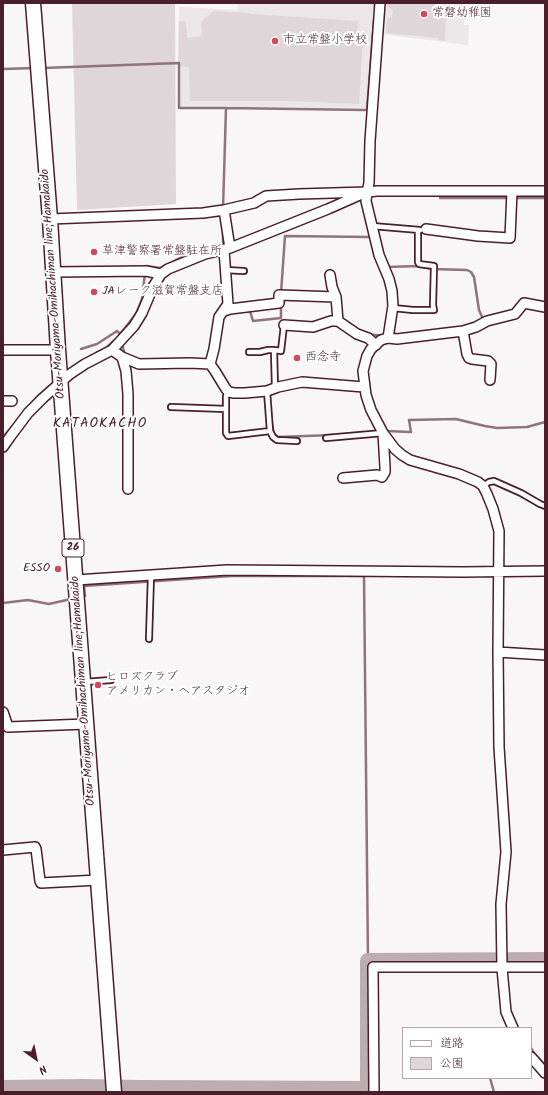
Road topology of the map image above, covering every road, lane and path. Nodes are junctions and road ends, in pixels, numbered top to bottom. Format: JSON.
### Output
{"nodes":[{"id":1,"x":33,"y":3,"type":"edge"},
{"id":2,"x":380,"y":3,"type":"edge"},
{"id":3,"x":545,"y":191,"type":"edge"},
{"id":4,"x":366,"y":192,"type":"junction"},
{"id":5,"x":512,"y":195,"type":"junction"},
{"id":6,"x":224,"y":210,"type":"junction"},
{"id":7,"x":50,"y":219,"type":"junction"},
{"id":8,"x":372,"y":226,"type":"junction"},
{"id":9,"x":422,"y":229,"type":"junction"},
{"id":10,"x":227,"y":249,"type":"junction"},
{"id":11,"x":225,"y":270,"type":"junction"},
{"id":12,"x":244,"y":271,"type":"dead end"},
{"id":13,"x":53,"y":272,"type":"junction"},
{"id":14,"x":161,"y":274,"type":"junction"},
{"id":15,"x":330,"y":275,"type":"dead end"},
{"id":16,"x":336,"y":297,"type":"junction"},
{"id":17,"x":545,"y":307,"type":"edge"},
{"id":18,"x":393,"y":308,"type":"junction"},
{"id":19,"x":224,"y":311,"type":"junction"},
{"id":20,"x":338,"y":321,"type":"junction"},
{"id":21,"x":284,"y":325,"type":"joint"},
{"id":22,"x":463,"y":331,"type":"junction"},
{"id":23,"x":388,"y":338,"type":"junction"},
{"id":24,"x":376,"y":345,"type":"junction"},
{"id":25,"x":3,"y":350,"type":"edge"},
{"id":26,"x":58,"y":350,"type":"junction"},
{"id":27,"x":112,"y":350,"type":"junction"},
{"id":28,"x":274,"y":350,"type":"junction"},
{"id":29,"x":249,"y":352,"type":"dead end"},
{"id":30,"x":122,"y":357,"type":"junction"},
{"id":31,"x":210,"y":364,"type":"junction"},
{"id":32,"x":490,"y":380,"type":"dead end"},
{"id":33,"x":61,"y":382,"type":"junction"},
{"id":34,"x":364,"y":387,"type":"junction"},
{"id":35,"x":271,"y":389,"type":"junction"},
{"id":36,"x":228,"y":391,"type":"junction"},
{"id":37,"x":171,"y":407,"type":"dead end"},
{"id":38,"x":226,"y":409,"type":"junction"},
{"id":39,"x":270,"y":431,"type":"junction"},
{"id":40,"x":383,"y":433,"type":"junction"},
{"id":41,"x":326,"y":438,"type":"dead end"},
{"id":42,"x":297,"y":440,"type":"dead end"},
{"id":43,"x":3,"y":447,"type":"edge"},
{"id":44,"x":343,"y":478,"type":"dead end"},
{"id":45,"x":483,"y":486,"type":"junction"},
{"id":46,"x":128,"y":489,"type":"dead end"},
{"id":47,"x":545,"y":506,"type":"edge"},
{"id":48,"x":499,"y":571,"type":"junction"},
{"id":49,"x":545,"y":571,"type":"edge"},
{"id":50,"x":151,"y":575,"type":"junction"},
{"id":51,"x":76,"y":580,"type":"junction"},
{"id":52,"x":149,"y":639,"type":"dead end"},
{"id":53,"x":498,"y":652,"type":"junction"},
{"id":54,"x":545,"y":655,"type":"edge"},
{"id":55,"x":111,"y":680,"type":"dead end"},
{"id":56,"x":84,"y":682,"type":"junction"},
{"id":57,"x":3,"y":712,"type":"edge"},
{"id":58,"x":86,"y":724,"type":"junction"},
{"id":59,"x":6,"y":727,"type":"edge"},
{"id":60,"x":3,"y":850,"type":"edge"},
{"id":61,"x":98,"y":880,"type":"junction"},
{"id":62,"x":502,"y":963,"type":"junction"},
{"id":63,"x":545,"y":967,"type":"edge"},
{"id":64,"x":513,"y":1027,"type":"edge"},
{"id":65,"x":532,"y":1058,"type":"edge"},
{"id":66,"x":545,"y":1073,"type":"edge"},
{"id":67,"x":114,"y":1092,"type":"edge"},
{"id":68,"x":374,"y":1092,"type":"edge"}],
"edges":[{"from":1,"to":7,"type":"main road","name":"Otsu-Moriyama-Omihachiman line;Hamakaido","number":"26"},
{"from":2,"to":4,"type":"street"},
{"from":3,"to":5,"type":"street"},
{"from":4,"to":5,"type":"street"},
{"from":4,"to":6,"type":"street"},
{"from":4,"to":8,"type":"street"},
{"from":4,"to":10,"type":"street"},
{"from":5,"to":9,"type":"street"},
{"from":6,"to":7,"type":"street"},
{"from":6,"to":10,"type":"street"},
{"from":7,"to":13,"type":"main road","name":"Otsu-Moriyama-Omihachiman line;Hamakaido","number":"26"},
{"from":8,"to":9,"type":"lane"},
{"from":8,"to":18,"type":"street"},
{"from":9,"to":18,"type":"lane"},
{"from":10,"to":11,"type":"street"},
{"from":10,"to":14,"type":"street"},
{"from":11,"to":12,"type":"lane"},
{"from":11,"to":19,"type":"street"},
{"from":13,"to":14,"type":"street"},
{"from":13,"to":26,"type":"main road","name":"Otsu-Moriyama-Omihachiman line;Hamakaido","number":"26"},
{"from":14,"to":27,"type":"street"},
{"from":15,"to":16,"type":"street"},
{"from":16,"to":19,"type":"street"},
{"from":16,"to":20,"type":"street"},
{"from":17,"to":22,"type":"street"},
{"from":18,"to":23,"type":"street"},
{"from":19,"to":31,"type":"street"},
{"from":20,"to":21,"type":"street"},
{"from":20,"to":24,"type":"street"},
{"from":21,"to":28,"type":"lane"},
{"from":22,"to":23,"type":"street"},
{"from":22,"to":32,"type":"street"},
{"from":23,"to":24,"type":"street"},
{"from":24,"to":34,"type":"street"},
{"from":25,"to":26,"type":"street"},
{"from":26,"to":33,"type":"main road","name":"Otsu-Moriyama-Omihachiman line;Hamakaido","number":"26"},
{"from":27,"to":30,"type":"street"},
{"from":27,"to":33,"type":"street"},
{"from":28,"to":29,"type":"lane"},
{"from":28,"to":35,"type":"lane"},
{"from":30,"to":31,"type":"street"},
{"from":30,"to":46,"type":"street"},
{"from":31,"to":36,"type":"street"},
{"from":33,"to":43,"type":"street"},
{"from":33,"to":51,"type":"main road","name":"Otsu-Moriyama-Omihachiman line;Hamakaido","number":"26"},
{"from":34,"to":35,"type":"street"},
{"from":34,"to":40,"type":"street"},
{"from":35,"to":36,"type":"street"},
{"from":35,"to":39,"type":"lane"},
{"from":36,"to":38,"type":"lane"},
{"from":37,"to":38,"type":"lane"},
{"from":38,"to":39,"type":"lane"},
{"from":39,"to":42,"type":"lane"},
{"from":40,"to":41,"type":"lane"},
{"from":40,"to":44,"type":"street"},
{"from":40,"to":45,"type":"street"},
{"from":45,"to":47,"type":"lane"},
{"from":45,"to":48,"type":"street"},
{"from":48,"to":49,"type":"street"},
{"from":48,"to":50,"type":"street"},
{"from":48,"to":53,"type":"street"},
{"from":50,"to":51,"type":"street"},
{"from":50,"to":52,"type":"lane"},
{"from":51,"to":56,"type":"main road","name":"Otsu-Moriyama-Omihachiman line;Hamakaido","number":"26"},
{"from":53,"to":54,"type":"street"},
{"from":53,"to":62,"type":"street"},
{"from":55,"to":56,"type":"lane"},
{"from":56,"to":58,"type":"main road","name":"Otsu-Moriyama-Omihachiman line;Hamakaido","number":"26"},
{"from":57,"to":59,"type":"street"},
{"from":58,"to":59,"type":"street"},
{"from":58,"to":61,"type":"main road","name":"Otsu-Moriyama-Omihachiman line;Hamakaido","number":"26"},
{"from":60,"to":61,"type":"street"},
{"from":61,"to":67,"type":"main road","name":"Otsu-Moriyama-Omihachiman line;Hamakaido","number":"26"},
{"from":62,"to":63,"type":"street"},
{"from":62,"to":64,"type":"street"},
{"from":62,"to":68,"type":"street"},
{"from":65,"to":66,"type":"street"}]}
